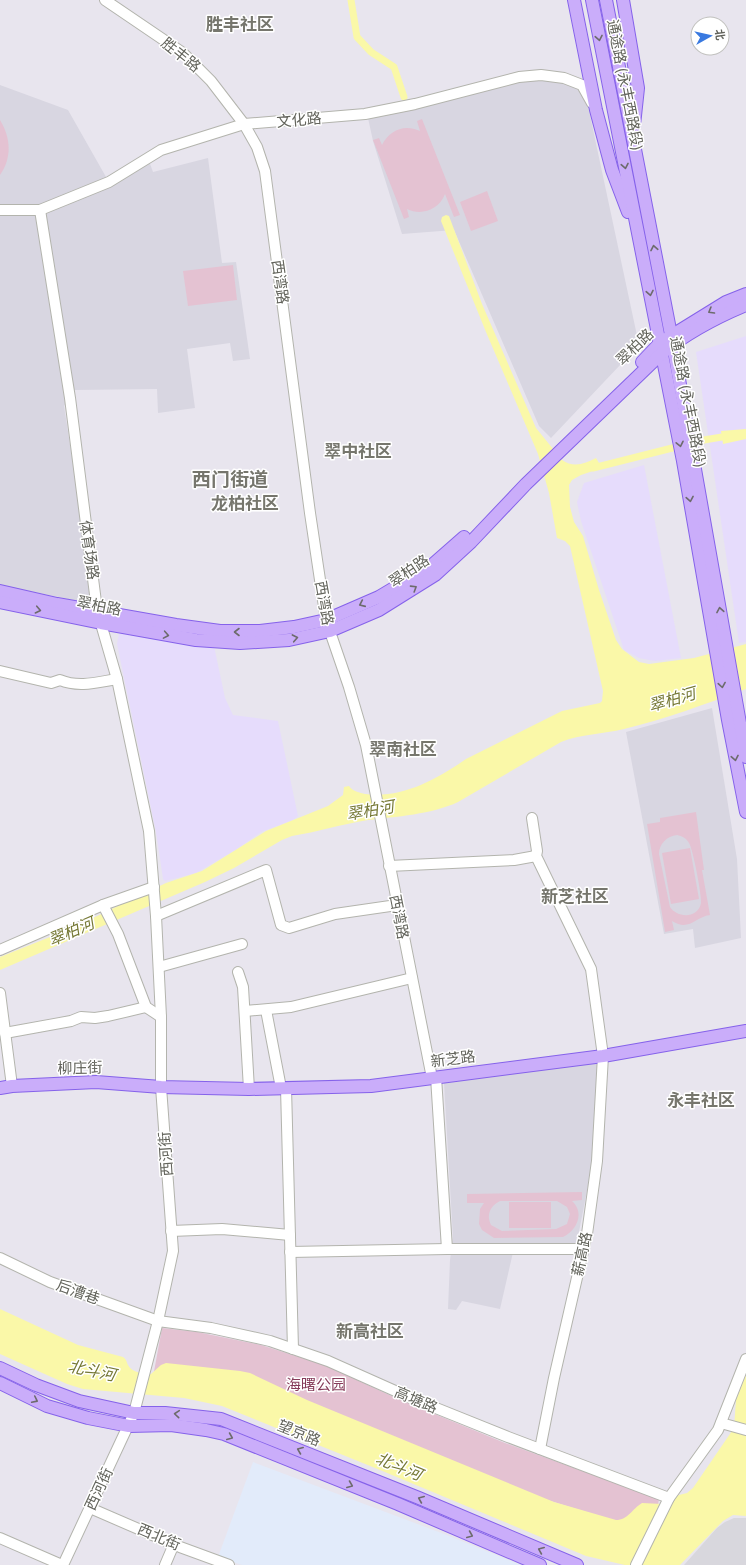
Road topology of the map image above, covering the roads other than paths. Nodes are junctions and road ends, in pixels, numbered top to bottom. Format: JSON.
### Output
{"nodes":[{"id":1,"x":105,"y":0,"type":"edge"},
{"id":2,"x":574,"y":0,"type":"edge"},
{"id":3,"x":592,"y":0,"type":"edge"},
{"id":4,"x":606,"y":0,"type":"edge"},
{"id":5,"x":623,"y":0,"type":"edge"},
{"id":6,"x":596,"y":110,"type":"junction"},
{"id":7,"x":244,"y":124,"type":"junction"},
{"id":8,"x":633,"y":138,"type":"junction"},
{"id":9,"x":0,"y":210,"type":"edge"},
{"id":10,"x":40,"y":210,"type":"junction"},
{"id":11,"x":640,"y":243,"type":"junction"},
{"id":12,"x":746,"y":294,"type":"edge"},
{"id":13,"x":746,"y":305,"type":"edge"},
{"id":14,"x":672,"y":340,"type":"junction"},
{"id":15,"x":661,"y":348,"type":"junction"},
{"id":16,"x":681,"y":426,"type":"junction"},
{"id":17,"x":525,"y":481,"type":"junction"},
{"id":18,"x":0,"y":591,"type":"edge"},
{"id":19,"x":0,"y":602,"type":"edge"},
{"id":20,"x":97,"y":610,"type":"junction"},
{"id":21,"x":326,"y":620,"type":"junction"},
{"id":22,"x":101,"y":623,"type":"junction"},
{"id":23,"x":330,"y":632,"type":"junction"},
{"id":24,"x":721,"y":649,"type":"junction"},
{"id":25,"x":0,"y":672,"type":"edge"},
{"id":26,"x":117,"y":679,"type":"junction"},
{"id":27,"x":746,"y":757,"type":"edge"},
{"id":28,"x":746,"y":812,"type":"edge"},
{"id":29,"x":532,"y":818,"type":"dead end"},
{"id":30,"x":536,"y":856,"type":"junction"},
{"id":31,"x":389,"y":866,"type":"junction"},
{"id":32,"x":154,"y":887,"type":"junction"},
{"id":33,"x":397,"y":905,"type":"junction"},
{"id":34,"x":105,"y":908,"type":"junction"},
{"id":35,"x":156,"y":916,"type":"junction"},
{"id":36,"x":242,"y":944,"type":"dead end"},
{"id":37,"x":0,"y":950,"type":"edge"},
{"id":38,"x":159,"y":967,"type":"junction"},
{"id":39,"x":238,"y":972,"type":"dead end"},
{"id":40,"x":412,"y":978,"type":"junction"},
{"id":41,"x":0,"y":993,"type":"edge"},
{"id":42,"x":146,"y":1007,"type":"junction"},
{"id":43,"x":266,"y":1010,"type":"junction"},
{"id":44,"x":245,"y":1011,"type":"junction"},
{"id":45,"x":161,"y":1017,"type":"junction"},
{"id":46,"x":746,"y":1032,"type":"edge"},
{"id":47,"x":5,"y":1033,"type":"junction"},
{"id":48,"x":603,"y":1056,"type":"junction"},
{"id":49,"x":434,"y":1077,"type":"junction"},
{"id":50,"x":12,"y":1086,"type":"junction"},
{"id":51,"x":161,"y":1087,"type":"junction"},
{"id":52,"x":0,"y":1088,"type":"edge"},
{"id":53,"x":283,"y":1088,"type":"junction"},
{"id":54,"x":249,"y":1089,"type":"junction"},
{"id":55,"x":171,"y":1231,"type":"junction"},
{"id":56,"x":290,"y":1235,"type":"junction"},
{"id":57,"x":447,"y":1249,"type":"junction"},
{"id":58,"x":583,"y":1249,"type":"junction"},
{"id":59,"x":290,"y":1252,"type":"junction"},
{"id":60,"x":0,"y":1258,"type":"edge"},
{"id":61,"x":158,"y":1321,"type":"junction"},
{"id":62,"x":293,"y":1349,"type":"junction"},
{"id":63,"x":746,"y":1359,"type":"edge"},
{"id":64,"x":0,"y":1368,"type":"edge"},
{"id":65,"x":0,"y":1383,"type":"edge"},
{"id":66,"x":134,"y":1413,"type":"junction"},
{"id":67,"x":720,"y":1423,"type":"junction"},
{"id":68,"x":129,"y":1426,"type":"junction"},
{"id":69,"x":746,"y":1430,"type":"edge"},
{"id":70,"x":540,"y":1449,"type":"junction"},
{"id":71,"x":669,"y":1498,"type":"junction"},
{"id":72,"x":90,"y":1508,"type":"junction"},
{"id":73,"x":0,"y":1538,"type":"edge"},
{"id":74,"x":174,"y":1544,"type":"junction"},
{"id":75,"x":63,"y":1565,"type":"edge"},
{"id":76,"x":165,"y":1565,"type":"edge"},
{"id":77,"x":229,"y":1565,"type":"edge"},
{"id":78,"x":540,"y":1565,"type":"edge"},
{"id":79,"x":576,"y":1565,"type":"edge"},
{"id":80,"x":636,"y":1565,"type":"edge"}],
"edges":[{"from":1,"to":7,"type":"street","name":"胜丰路"},
{"from":2,"to":6,"type":"main road"},
{"from":3,"to":11,"type":"main road","name":"通途路 (永丰西路段)","one_way":true},
{"from":4,"to":8,"type":"main road","name":"通途路 (永丰西路段)"},
{"from":5,"to":8,"type":"main road"},
{"from":6,"to":7,"type":"street","name":"文化路"},
{"from":6,"to":11,"type":"main road"},
{"from":7,"to":10,"type":"street","name":"文化路"},
{"from":7,"to":21,"type":"street","name":"西湾路"},
{"from":14,"to":8,"type":"main road","name":"通途路 (永丰西路段)","one_way":true},
{"from":9,"to":10,"type":"street","name":"文化路"},
{"from":10,"to":20,"type":"street","name":"体育场路"},
{"from":11,"to":15,"type":"main road","name":"通途路 (永丰西路段)","one_way":true},
{"from":12,"to":14,"type":"main road","name":"翠柏路","one_way":true},
{"from":13,"to":14,"type":"main road","name":"翠柏路"},
{"from":14,"to":15,"type":"main road","name":"翠柏路"},
{"from":14,"to":16,"type":"main road","name":"通途路 (永丰西路段)"},
{"from":15,"to":16,"type":"main road","name":"通途路 (永丰西路段)"},
{"from":15,"to":17,"type":"main road","name":"翠柏路"},
{"from":16,"to":24,"type":"main road","name":"通途路 (永丰西路段)"},
{"from":17,"to":21,"type":"main road","name":"翠柏路","one_way":true},
{"from":23,"to":17,"type":"main road","name":"翠柏路","one_way":true},
{"from":18,"to":20,"type":"main road","name":"翠柏路"},
{"from":19,"to":22,"type":"main road","name":"翠柏路","one_way":true},
{"from":21,"to":20,"type":"main road","name":"翠柏路","one_way":true},
{"from":20,"to":22,"type":"street","name":"体育场路"},
{"from":21,"to":23,"type":"street","name":"西湾路"},
{"from":22,"to":23,"type":"main road","name":"翠柏路","one_way":true},
{"from":22,"to":26,"type":"street","name":"体育场路"},
{"from":23,"to":31,"type":"street","name":"西湾路"},
{"from":24,"to":27,"type":"main road","name":"通途路 (永丰西路段)"},
{"from":24,"to":28,"type":"main road","name":"通途路 (永丰西路段)","one_way":true},
{"from":25,"to":26,"type":"street"},
{"from":26,"to":32,"type":"street","name":"体育场路"},
{"from":29,"to":30,"type":"street"},
{"from":30,"to":31,"type":"street"},
{"from":30,"to":48,"type":"street","name":"薪高路"},
{"from":31,"to":33,"type":"street","name":"西湾路"},
{"from":32,"to":34,"type":"street"},
{"from":32,"to":35,"type":"street","name":"体育场路"},
{"from":33,"to":35,"type":"street"},
{"from":33,"to":40,"type":"street","name":"西湾路"},
{"from":34,"to":37,"type":"street"},
{"from":34,"to":42,"type":"street"},
{"from":35,"to":38,"type":"street","name":"西河街"},
{"from":36,"to":38,"type":"street"},
{"from":38,"to":45,"type":"street","name":"西河街"},
{"from":39,"to":44,"type":"street"},
{"from":40,"to":43,"type":"street"},
{"from":40,"to":49,"type":"street","name":"西湾路"},
{"from":41,"to":47,"type":"street"},
{"from":42,"to":45,"type":"street"},
{"from":42,"to":47,"type":"street"},
{"from":43,"to":44,"type":"street"},
{"from":43,"to":53,"type":"street"},
{"from":44,"to":54,"type":"street"},
{"from":45,"to":51,"type":"street","name":"西河街"},
{"from":46,"to":48,"type":"main road","name":"新芝路"},
{"from":47,"to":50,"type":"street"},
{"from":48,"to":49,"type":"main road","name":"新芝路"},
{"from":48,"to":58,"type":"street","name":"薪高路"},
{"from":49,"to":53,"type":"main road","name":"新芝路"},
{"from":49,"to":57,"type":"street","name":"西湾路"},
{"from":50,"to":51,"type":"main road","name":"柳庄街"},
{"from":50,"to":52,"type":"main road","name":"柳庄街"},
{"from":51,"to":54,"type":"main road","name":"新芝路"},
{"from":51,"to":55,"type":"street","name":"西河街"},
{"from":53,"to":54,"type":"main road","name":"新芝路"},
{"from":53,"to":56,"type":"street"},
{"from":55,"to":56,"type":"street"},
{"from":55,"to":61,"type":"street","name":"西河街"},
{"from":56,"to":59,"type":"street"},
{"from":57,"to":58,"type":"street"},
{"from":57,"to":59,"type":"street"},
{"from":58,"to":70,"type":"street","name":"薪高路"},
{"from":59,"to":62,"type":"street"},
{"from":60,"to":61,"type":"street","name":"后漕巷"},
{"from":61,"to":62,"type":"street","name":"高塘路"},
{"from":61,"to":66,"type":"street","name":"西河街"},
{"from":62,"to":70,"type":"street","name":"高塘路"},
{"from":63,"to":67,"type":"street"},
{"from":64,"to":66,"type":"main road","name":"望京路"},
{"from":65,"to":68,"type":"main road","name":"望京路","one_way":true},
{"from":66,"to":68,"type":"street","name":"西河街"},
{"from":79,"to":66,"type":"main road","name":"望京路","one_way":true},
{"from":67,"to":69,"type":"street"},
{"from":67,"to":71,"type":"street"},
{"from":68,"to":72,"type":"street","name":"西河街"},
{"from":68,"to":78,"type":"main road","name":"望京路","one_way":true},
{"from":70,"to":71,"type":"street","name":"高塘路"},
{"from":71,"to":80,"type":"street"},
{"from":72,"to":74,"type":"street","name":"西北街"},
{"from":72,"to":75,"type":"street","name":"西河街"},
{"from":73,"to":75,"type":"street"},
{"from":74,"to":76,"type":"street"},
{"from":74,"to":77,"type":"street","name":"西北街"}]}
